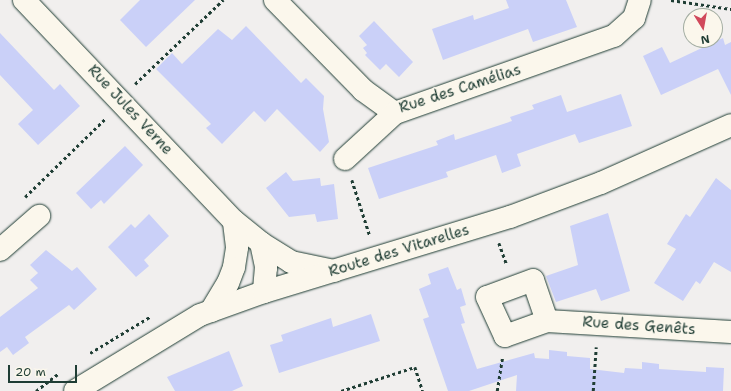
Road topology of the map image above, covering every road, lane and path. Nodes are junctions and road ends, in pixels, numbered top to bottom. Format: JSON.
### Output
{"nodes":[{"id":1,"x":24,"y":0,"type":"edge"},
{"id":2,"x":275,"y":0,"type":"edge"},
{"id":3,"x":640,"y":0,"type":"edge"},
{"id":4,"x":671,"y":0,"type":"edge"},
{"id":5,"x":731,"y":9,"type":"edge"},
{"id":6,"x":395,"y":113,"type":"junction"},
{"id":7,"x":731,"y":125,"type":"edge"},
{"id":8,"x":345,"y":159,"type":"joint"},
{"id":9,"x":39,"y":216,"type":"dead end"},
{"id":10,"x":234,"y":221,"type":"junction"},
{"id":11,"x":377,"y":235,"type":"dead end"},
{"id":12,"x":497,"y":236,"type":"dead end"},
{"id":13,"x":370,"y":237,"type":"junction"},
{"id":14,"x":364,"y":239,"type":"dead end"},
{"id":15,"x":261,"y":243,"type":"junction"},
{"id":16,"x":0,"y":250,"type":"edge"},
{"id":17,"x":334,"y":271,"type":"junction"},
{"id":18,"x":514,"y":286,"type":"junction"},
{"id":19,"x":264,"y":292,"type":"junction"},
{"id":20,"x":211,"y":311,"type":"junction"},
{"id":21,"x":156,"y":313,"type":"dead end"},
{"id":22,"x":547,"y":322,"type":"junction"},
{"id":23,"x":598,"y":322,"type":"junction"},
{"id":24,"x":731,"y":332,"type":"edge"},
{"id":25,"x":505,"y":336,"type":"junction"},
{"id":26,"x":87,"y":355,"type":"dead end"},
{"id":27,"x":62,"y":372,"type":"dead end"},
{"id":28,"x":36,"y":391,"type":"edge"},
{"id":29,"x":75,"y":391,"type":"edge"},
{"id":30,"x":341,"y":391,"type":"edge"},
{"id":31,"x":422,"y":391,"type":"edge"},
{"id":32,"x":497,"y":391,"type":"edge"},
{"id":33,"x":593,"y":391,"type":"edge"}],
"edges":[{"from":1,"to":10,"type":"street","name":"Rue Jules Verne"},
{"from":2,"to":6,"type":"street","name":"Rue des Camélias"},
{"from":3,"to":6,"type":"street","name":"Rue des Camélias"},
{"from":4,"to":5,"type":"path"},
{"from":6,"to":8,"type":"street"},
{"from":7,"to":17,"type":"street","name":"Route des Vitarelles"},
{"from":8,"to":13,"type":"path"},
{"from":9,"to":16,"type":"street"},
{"from":10,"to":15,"type":"street","name":"Rue Jules Verne"},
{"from":10,"to":20,"type":"street"},
{"from":11,"to":13,"type":"path"},
{"from":12,"to":18,"type":"path"},
{"from":13,"to":14,"type":"path"},
{"from":15,"to":17,"type":"street","name":"Rue Jules Verne"},
{"from":15,"to":19,"type":"street"},
{"from":17,"to":19,"type":"street","name":"Route des Vitarelles"},
{"from":18,"to":22,"type":"street"},
{"from":18,"to":25,"type":"street"},
{"from":19,"to":20,"type":"street","name":"Route des Vitarelles"},
{"from":20,"to":29,"type":"street","name":"Route des Vitarelles"},
{"from":21,"to":26,"type":"path"},
{"from":22,"to":23,"type":"street","name":"Rue des Genêts"},
{"from":22,"to":25,"type":"street","name":"Rue des Genêts"},
{"from":23,"to":24,"type":"street","name":"Rue des Genêts"},
{"from":23,"to":33,"type":"path"},
{"from":25,"to":32,"type":"path"},
{"from":27,"to":28,"type":"path"},
{"from":30,"to":31,"type":"path"}]}
